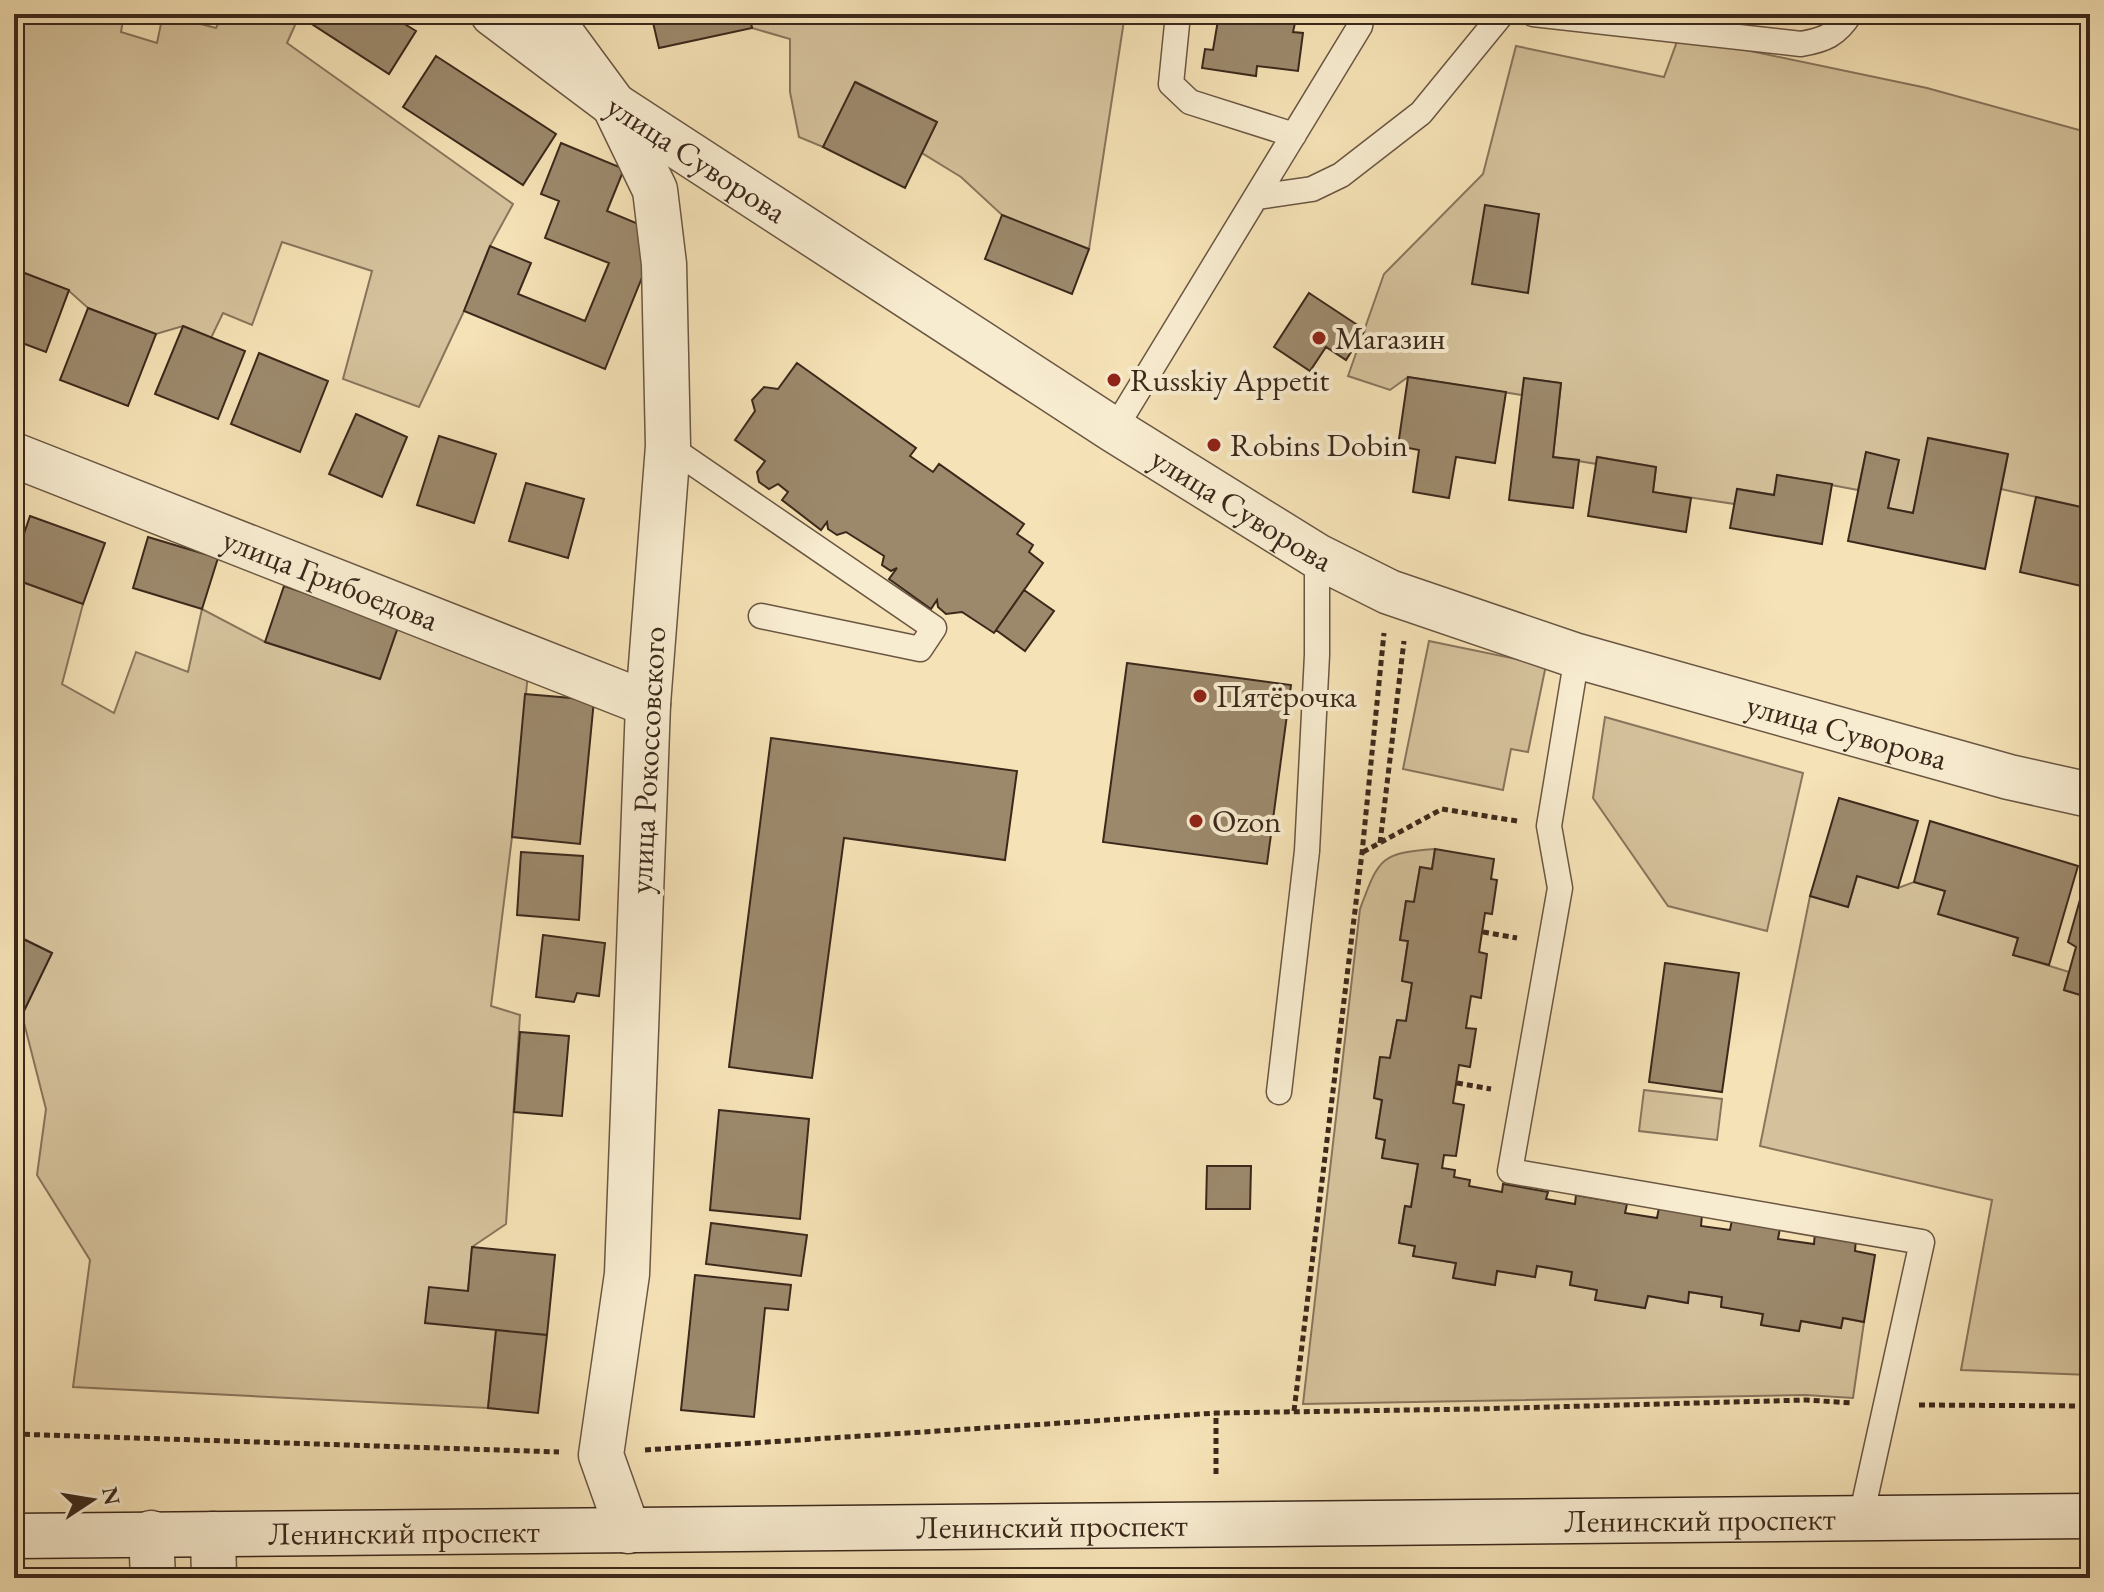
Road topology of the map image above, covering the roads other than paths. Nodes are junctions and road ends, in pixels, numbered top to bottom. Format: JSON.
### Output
{"nodes":[{"id":1,"x":493,"y":14,"type":"edge"},
{"id":2,"x":547,"y":14,"type":"edge"},
{"id":3,"x":1178,"y":14,"type":"edge"},
{"id":4,"x":1362,"y":14,"type":"edge"},
{"id":5,"x":1502,"y":14,"type":"edge"},
{"id":6,"x":1533,"y":14,"type":"edge"},
{"id":7,"x":1850,"y":14,"type":"edge"},
{"id":8,"x":614,"y":105,"type":"junction"},
{"id":9,"x":1294,"y":135,"type":"junction"},
{"id":10,"x":1258,"y":197,"type":"junction"},
{"id":11,"x":1114,"y":430,"type":"junction"},
{"id":12,"x":668,"y":446,"type":"junction"},
{"id":13,"x":14,"y":455,"type":"edge"},
{"id":14,"x":1317,"y":556,"type":"junction"},
{"id":15,"x":761,"y":616,"type":"dead end"},
{"id":16,"x":1577,"y":656,"type":"junction"},
{"id":17,"x":648,"y":704,"type":"junction"},
{"id":18,"x":2090,"y":795,"type":"edge"},
{"id":19,"x":1279,"y":1092,"type":"dead end"},
{"id":20,"x":2090,"y":1516,"type":"edge"},
{"id":21,"x":1861,"y":1517,"type":"junction"},
{"id":22,"x":628,"y":1531,"type":"junction"},
{"id":23,"x":151,"y":1533,"type":"junction"},
{"id":24,"x":213,"y":1534,"type":"junction"},
{"id":25,"x":14,"y":1536,"type":"edge"},
{"id":26,"x":153,"y":1578,"type":"edge"},
{"id":27,"x":214,"y":1578,"type":"edge"}],
"edges":[{"from":1,"to":8,"type":"street","name":"улица Суворова"},
{"from":2,"to":8,"type":"street","name":"улица Рокоссовского"},
{"from":3,"to":9,"type":"lane"},
{"from":4,"to":9,"type":"lane"},
{"from":5,"to":10,"type":"lane"},
{"from":6,"to":7,"type":"lane"},
{"from":8,"to":11,"type":"street","name":"улица Суворова"},
{"from":8,"to":12,"type":"street","name":"улица Рокоссовского"},
{"from":9,"to":10,"type":"lane"},
{"from":10,"to":11,"type":"lane"},
{"from":11,"to":14,"type":"street","name":"улица Суворова"},
{"from":12,"to":15,"type":"lane"},
{"from":12,"to":17,"type":"street","name":"улица Рокоссовского"},
{"from":13,"to":17,"type":"street","name":"улица Грибоедова"},
{"from":14,"to":16,"type":"street","name":"улица Суворова"},
{"from":14,"to":19,"type":"lane"},
{"from":16,"to":18,"type":"street","name":"улица Суворова"},
{"from":16,"to":21,"type":"lane"},
{"from":17,"to":22,"type":"street","name":"улица Рокоссовского"},
{"from":20,"to":21,"type":"street","name":"Ленинский проспект"},
{"from":21,"to":22,"type":"street","name":"Ленинский проспект"},
{"from":22,"to":24,"type":"street","name":"Ленинский проспект"},
{"from":23,"to":24,"type":"street","name":"Ленинский проспект"},
{"from":23,"to":25,"type":"street","name":"Ленинский проспект"},
{"from":23,"to":26,"type":"street"},
{"from":24,"to":27,"type":"street"}]}
